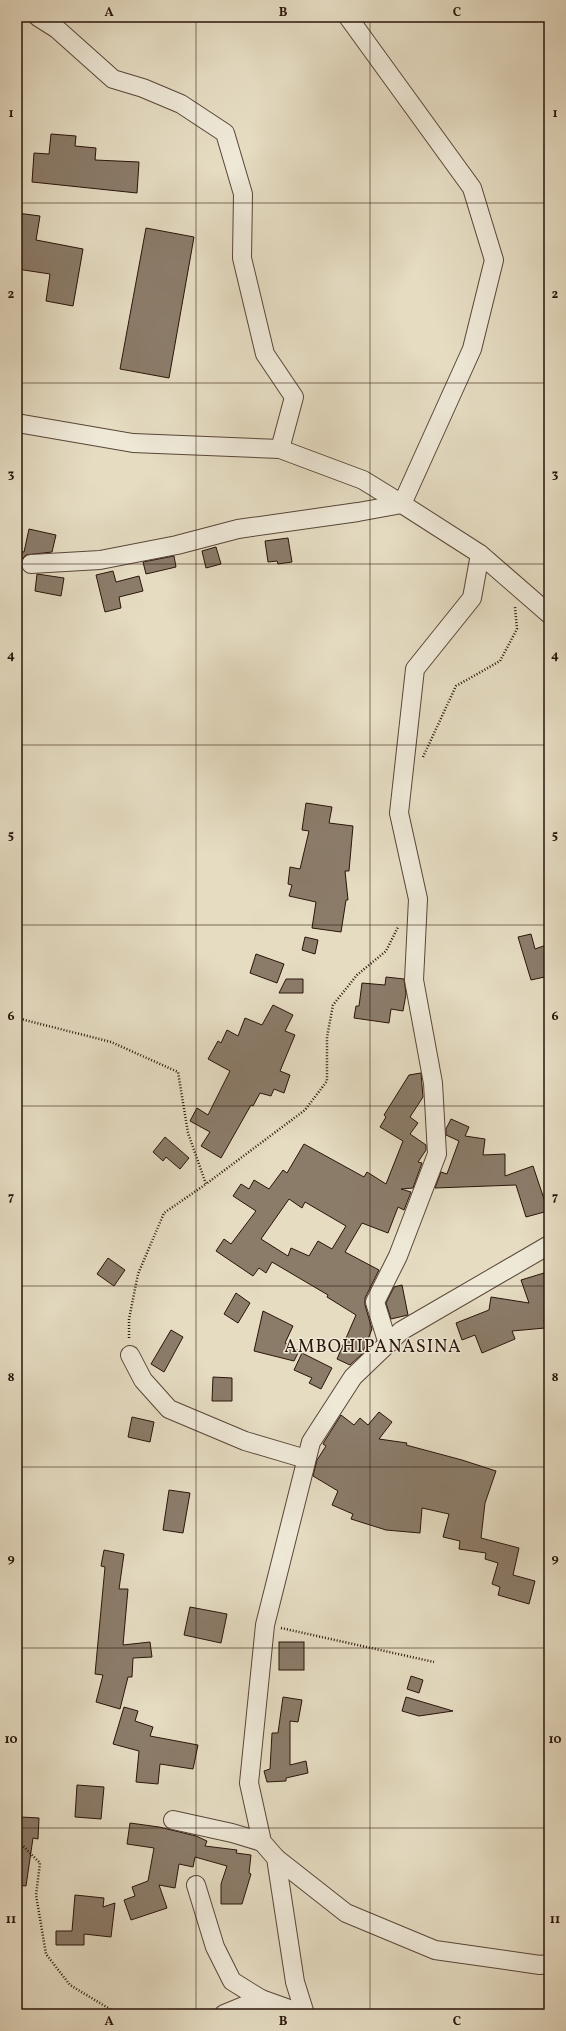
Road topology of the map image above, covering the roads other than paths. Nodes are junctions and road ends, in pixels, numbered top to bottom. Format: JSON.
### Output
{"nodes":[{"id":1,"x":38,"y":17,"type":"edge"},
{"id":2,"x":348,"y":17,"type":"edge"},
{"id":3,"x":17,"y":423,"type":"edge"},
{"id":4,"x":280,"y":449,"type":"junction"},
{"id":5,"x":402,"y":504,"type":"junction"},
{"id":6,"x":480,"y":554,"type":"junction"},
{"id":7,"x":31,"y":564,"type":"dead end"},
{"id":8,"x":549,"y":614,"type":"edge"},
{"id":9,"x":549,"y":1245,"type":"edge"},
{"id":10,"x":388,"y":1344,"type":"junction"},
{"id":11,"x":130,"y":1354,"type":"road end"},
{"id":12,"x":306,"y":1459,"type":"junction"},
{"id":13,"x":173,"y":1820,"type":"dead end"},
{"id":14,"x":262,"y":1842,"type":"junction"},
{"id":15,"x":276,"y":1858,"type":"junction"},
{"id":16,"x":196,"y":1885,"type":"dead end"},
{"id":17,"x":549,"y":1964,"type":"edge"},
{"id":18,"x":261,"y":1999,"type":"junction"},
{"id":19,"x":282,"y":2010,"type":"edge"},
{"id":20,"x":224,"y":2014,"type":"edge"},
{"id":21,"x":304,"y":2014,"type":"edge"}],
"edges":[{"from":1,"to":4,"type":"street"},
{"from":2,"to":5,"type":"street"},
{"from":3,"to":4,"type":"street"},
{"from":4,"to":5,"type":"street"},
{"from":5,"to":6,"type":"street"},
{"from":5,"to":7,"type":"street"},
{"from":6,"to":8,"type":"street"},
{"from":6,"to":10,"type":"street"},
{"from":9,"to":10,"type":"street"},
{"from":10,"to":12,"type":"street"},
{"from":11,"to":12,"type":"street"},
{"from":12,"to":14,"type":"street"},
{"from":13,"to":14,"type":"street"},
{"from":14,"to":15,"type":"street"},
{"from":15,"to":17,"type":"street"},
{"from":15,"to":21,"type":"street"},
{"from":16,"to":18,"type":"street"},
{"from":18,"to":19,"type":"street"},
{"from":18,"to":20,"type":"street"},
{"from":19,"to":21,"type":"street"}]}
